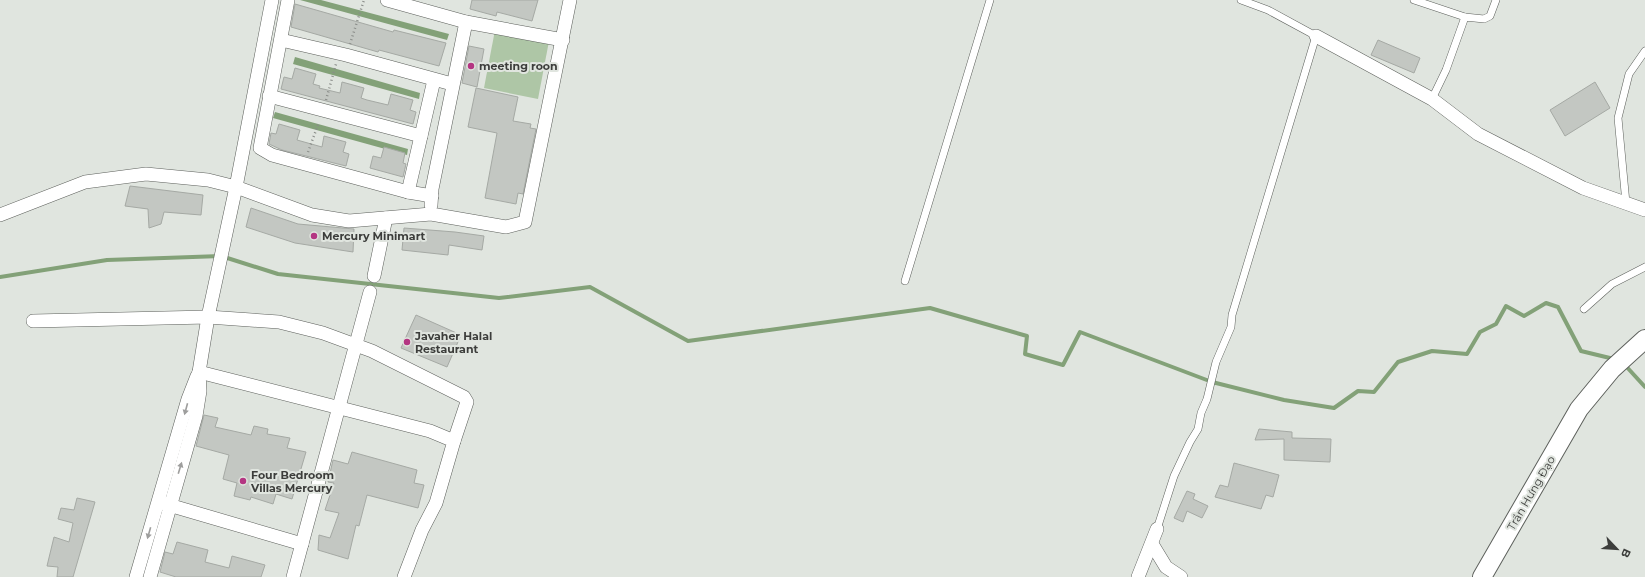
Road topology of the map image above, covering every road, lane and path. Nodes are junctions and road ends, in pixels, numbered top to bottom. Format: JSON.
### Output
{"nodes":[{"id":1,"x":272,"y":0,"type":"edge"},
{"id":2,"x":288,"y":0,"type":"edge"},
{"id":3,"x":364,"y":0,"type":"edge"},
{"id":4,"x":387,"y":0,"type":"edge"},
{"id":5,"x":570,"y":0,"type":"edge"},
{"id":6,"x":990,"y":0,"type":"edge"},
{"id":7,"x":1241,"y":0,"type":"edge"},
{"id":8,"x":1414,"y":0,"type":"edge"},
{"id":9,"x":1496,"y":0,"type":"edge"},
{"id":10,"x":1465,"y":17,"type":"junction"},
{"id":11,"x":466,"y":22,"type":"junction"},
{"id":12,"x":1316,"y":36,"type":"junction"},
{"id":13,"x":280,"y":40,"type":"junction"},
{"id":14,"x":563,"y":40,"type":"junction"},
{"id":15,"x":1645,"y":51,"type":"edge"},
{"id":16,"x":346,"y":56,"type":"junction"},
{"id":17,"x":434,"y":80,"type":"junction"},
{"id":18,"x":452,"y":84,"type":"junction"},
{"id":19,"x":270,"y":96,"type":"junction"},
{"id":20,"x":1432,"y":99,"type":"junction"},
{"id":21,"x":421,"y":136,"type":"junction"},
{"id":22,"x":236,"y":188,"type":"junction"},
{"id":23,"x":408,"y":192,"type":"junction"},
{"id":24,"x":432,"y":196,"type":"junction"},
{"id":25,"x":1626,"y":203,"type":"junction"},
{"id":26,"x":1645,"y":210,"type":"edge"},
{"id":27,"x":0,"y":214,"type":"edge"},
{"id":28,"x":430,"y":214,"type":"junction"},
{"id":29,"x":386,"y":218,"type":"junction"},
{"id":30,"x":1645,"y":267,"type":"edge"},
{"id":31,"x":374,"y":276,"type":"dead end"},
{"id":32,"x":906,"y":281,"type":"dead end"},
{"id":33,"x":370,"y":292,"type":"dead end"},
{"id":34,"x":1584,"y":309,"type":"dead end"},
{"id":35,"x":208,"y":317,"type":"junction"},
{"id":36,"x":33,"y":321,"type":"dead end"},
{"id":37,"x":1645,"y":339,"type":"edge"},
{"id":38,"x":356,"y":345,"type":"junction"},
{"id":39,"x":199,"y":372,"type":"junction"},
{"id":40,"x":340,"y":409,"type":"junction"},
{"id":41,"x":454,"y":441,"type":"junction"},
{"id":42,"x":164,"y":504,"type":"junction"},
{"id":43,"x":1157,"y":529,"type":"joint"},
{"id":44,"x":302,"y":544,"type":"junction"},
{"id":45,"x":1152,"y":544,"type":"junction"},
{"id":46,"x":136,"y":577,"type":"edge"},
{"id":47,"x":150,"y":577,"type":"edge"},
{"id":48,"x":293,"y":577,"type":"edge"},
{"id":49,"x":404,"y":577,"type":"edge"},
{"id":50,"x":1138,"y":577,"type":"edge"},
{"id":51,"x":1181,"y":577,"type":"edge"},
{"id":52,"x":1482,"y":577,"type":"edge"}],
"edges":[{"from":1,"to":22,"type":"street"},
{"from":2,"to":13,"type":"street"},
{"from":3,"to":16,"type":"path"},
{"from":4,"to":11,"type":"street"},
{"from":5,"to":14,"type":"street"},
{"from":6,"to":32,"type":"lane"},
{"from":7,"to":12,"type":"lane"},
{"from":8,"to":10,"type":"lane"},
{"from":9,"to":10,"type":"lane"},
{"from":10,"to":20,"type":"lane"},
{"from":11,"to":14,"type":"street"},
{"from":11,"to":18,"type":"street"},
{"from":12,"to":20,"type":"street"},
{"from":12,"to":43,"type":"lane"},
{"from":13,"to":16,"type":"street"},
{"from":13,"to":19,"type":"street"},
{"from":14,"to":28,"type":"street"},
{"from":15,"to":25,"type":"lane"},
{"from":16,"to":17,"type":"street"},
{"from":17,"to":18,"type":"street"},
{"from":17,"to":21,"type":"street"},
{"from":18,"to":24,"type":"street"},
{"from":19,"to":21,"type":"street"},
{"from":19,"to":23,"type":"street"},
{"from":20,"to":25,"type":"street"},
{"from":21,"to":23,"type":"street"},
{"from":22,"to":27,"type":"street"},
{"from":22,"to":29,"type":"street"},
{"from":22,"to":35,"type":"street"},
{"from":23,"to":24,"type":"street"},
{"from":24,"to":28,"type":"street"},
{"from":25,"to":26,"type":"street"},
{"from":28,"to":29,"type":"street"},
{"from":29,"to":31,"type":"street"},
{"from":30,"to":34,"type":"lane"},
{"from":33,"to":38,"type":"street"},
{"from":35,"to":36,"type":"street"},
{"from":35,"to":38,"type":"street"},
{"from":35,"to":39,"type":"street"},
{"from":37,"to":52,"type":"main road","name":"Trần Hưng Đạo"},
{"from":38,"to":40,"type":"street"},
{"from":38,"to":41,"type":"street"},
{"from":39,"to":40,"type":"street"},
{"from":39,"to":42,"type":"street"},
{"from":40,"to":41,"type":"street"},
{"from":40,"to":44,"type":"street"},
{"from":41,"to":49,"type":"street"},
{"from":42,"to":44,"type":"street"},
{"from":42,"to":46,"type":"street","one_way":true},
{"from":42,"to":47,"type":"street"},
{"from":43,"to":45,"type":"street"},
{"from":44,"to":48,"type":"street"},
{"from":45,"to":50,"type":"street"},
{"from":45,"to":51,"type":"street"}]}
